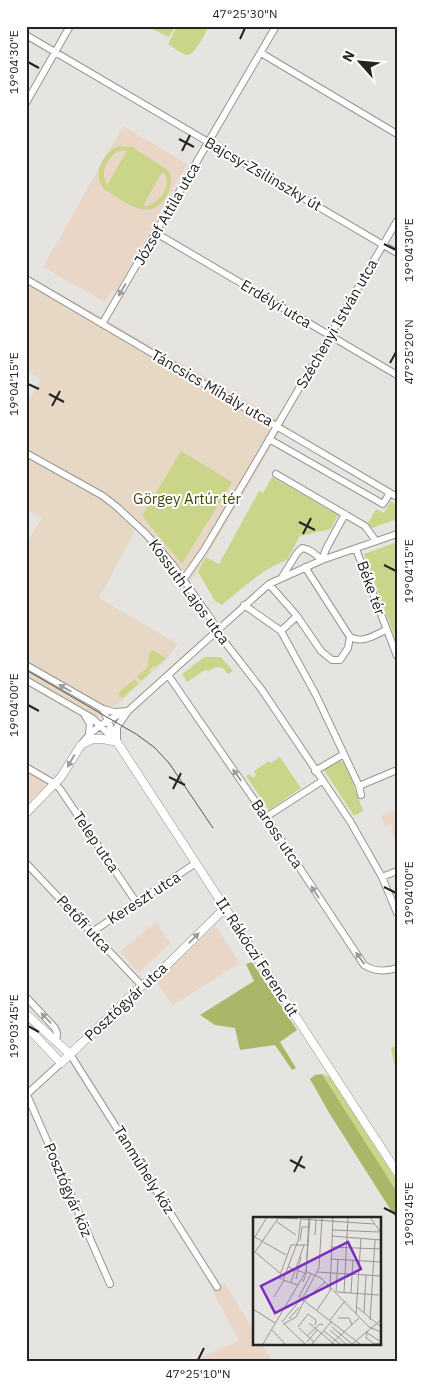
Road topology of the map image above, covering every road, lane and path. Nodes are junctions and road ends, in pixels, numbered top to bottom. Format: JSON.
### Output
{"nodes":[{"id":1,"x":70,"y":26,"type":"edge"},
{"id":2,"x":276,"y":26,"type":"edge"},
{"id":3,"x":26,"y":35,"type":"edge"},
{"id":4,"x":56,"y":51,"type":"junction"},
{"id":5,"x":261,"y":53,"type":"junction"},
{"id":6,"x":26,"y":103,"type":"edge"},
{"id":7,"x":397,"y":134,"type":"edge"},
{"id":8,"x":209,"y":142,"type":"junction"},
{"id":9,"x":397,"y":221,"type":"edge"},
{"id":10,"x":156,"y":233,"type":"junction"},
{"id":11,"x":383,"y":245,"type":"junction"},
{"id":12,"x":397,"y":253,"type":"edge"},
{"id":13,"x":26,"y":279,"type":"edge"},
{"id":14,"x":102,"y":324,"type":"junction"},
{"id":15,"x":330,"y":336,"type":"junction"},
{"id":16,"x":397,"y":375,"type":"edge"},
{"id":17,"x":277,"y":426,"type":"junction"},
{"id":18,"x":269,"y":439,"type":"junction"},
{"id":19,"x":26,"y":453,"type":"edge"},
{"id":20,"x":276,"y":474,"type":"dead end"},
{"id":21,"x":390,"y":493,"type":"junction"},
{"id":22,"x":397,"y":497,"type":"edge"},
{"id":23,"x":345,"y":514,"type":"junction"},
{"id":24,"x":397,"y":534,"type":"edge"},
{"id":25,"x":376,"y":541,"type":"junction"},
{"id":26,"x":356,"y":549,"type":"junction"},
{"id":27,"x":322,"y":560,"type":"junction"},
{"id":28,"x":305,"y":567,"type":"junction"},
{"id":29,"x":282,"y":577,"type":"junction"},
{"id":30,"x":183,"y":580,"type":"junction"},
{"id":31,"x":269,"y":584,"type":"junction"},
{"id":32,"x":244,"y":605,"type":"junction"},
{"id":33,"x":297,"y":616,"type":"junction"},
{"id":34,"x":218,"y":630,"type":"junction"},
{"id":35,"x":386,"y":630,"type":"junction"},
{"id":36,"x":281,"y":631,"type":"junction"},
{"id":37,"x":350,"y":637,"type":"junction"},
{"id":38,"x":397,"y":656,"type":"edge"},
{"id":39,"x":26,"y":665,"type":"edge"},
{"id":40,"x":168,"y":675,"type":"junction"},
{"id":41,"x":26,"y":680,"type":"edge"},
{"id":42,"x":103,"y":710,"type":"junction"},
{"id":43,"x":128,"y":711,"type":"junction"},
{"id":44,"x":84,"y":713,"type":"junction"},
{"id":45,"x":107,"y":721,"type":"junction"},
{"id":46,"x":101,"y":726,"type":"junction"},
{"id":47,"x":89,"y":734,"type":"junction"},
{"id":48,"x":117,"y":742,"type":"junction"},
{"id":49,"x":81,"y":745,"type":"junction"},
{"id":50,"x":344,"y":754,"type":"junction"},
{"id":51,"x":26,"y":766,"type":"edge"},
{"id":52,"x":397,"y":770,"type":"edge"},
{"id":53,"x":315,"y":771,"type":"junction"},
{"id":54,"x":322,"y":781,"type":"junction"},
{"id":55,"x":55,"y":784,"type":"junction"},
{"id":56,"x":359,"y":786,"type":"junction"},
{"id":57,"x":361,"y":795,"type":"dead end"},
{"id":58,"x":26,"y":813,"type":"edge"},
{"id":59,"x":266,"y":817,"type":"junction"},
{"id":60,"x":26,"y":863,"type":"edge"},
{"id":61,"x":196,"y":863,"type":"junction"},
{"id":62,"x":397,"y":871,"type":"edge"},
{"id":63,"x":382,"y":876,"type":"junction"},
{"id":64,"x":136,"y":902,"type":"junction"},
{"id":65,"x":225,"y":908,"type":"junction"},
{"id":66,"x":397,"y":913,"type":"edge"},
{"id":67,"x":92,"y":932,"type":"junction"},
{"id":68,"x":395,"y":968,"type":"edge"},
{"id":69,"x":142,"y":986,"type":"junction"},
{"id":70,"x":26,"y":997,"type":"edge"},
{"id":71,"x":26,"y":1014,"type":"edge"},
{"id":72,"x":26,"y":1026,"type":"edge"},
{"id":73,"x":56,"y":1042,"type":"junction"},
{"id":74,"x":70,"y":1054,"type":"junction"},
{"id":75,"x":61,"y":1063,"type":"junction"},
{"id":76,"x":27,"y":1095,"type":"edge"},
{"id":77,"x":397,"y":1172,"type":"edge"},
{"id":78,"x":110,"y":1284,"type":"dead end"},
{"id":79,"x":217,"y":1288,"type":"dead end"}],
"edges":[{"from":1,"to":4,"type":"street"},
{"from":2,"to":5,"type":"street","name":"József Attila utca"},
{"from":3,"to":4,"type":"street","name":"Bajcsy-Zsilinszky út"},
{"from":4,"to":6,"type":"street"},
{"from":4,"to":8,"type":"street","name":"Bajcsy-Zsilinszky út"},
{"from":5,"to":7,"type":"street"},
{"from":5,"to":8,"type":"street","name":"József Attila utca"},
{"from":8,"to":10,"type":"street","name":"József Attila utca"},
{"from":8,"to":11,"type":"street","name":"Bajcsy-Zsilinszky út"},
{"from":9,"to":11,"type":"street","name":"Széchenyi István utca"},
{"from":10,"to":14,"type":"street","name":"József Attila utca","one_way":true},
{"from":10,"to":15,"type":"street","name":"Erdélyi utca"},
{"from":11,"to":12,"type":"street","name":"Bajcsy-Zsilinszky út"},
{"from":11,"to":15,"type":"street","name":"Széchenyi István utca"},
{"from":13,"to":14,"type":"street","name":"Táncsics Mihály utca"},
{"from":14,"to":17,"type":"street","name":"Táncsics Mihály utca"},
{"from":15,"to":16,"type":"street","name":"Erdélyi utca"},
{"from":15,"to":17,"type":"street","name":"Széchenyi István utca"},
{"from":17,"to":18,"type":"street"},
{"from":17,"to":21,"type":"street","name":"Táncsics Mihály utca"},
{"from":18,"to":21,"type":"street"},
{"from":18,"to":30,"type":"street"},
{"from":19,"to":30,"type":"street","name":"Kossuth Lajos utca"},
{"from":20,"to":23,"type":"street"},
{"from":21,"to":22,"type":"street","name":"Táncsics Mihály utca"},
{"from":23,"to":25,"type":"street"},
{"from":23,"to":27,"type":"street"},
{"from":24,"to":25,"type":"street"},
{"from":25,"to":26,"type":"street"},
{"from":26,"to":27,"type":"street"},
{"from":26,"to":35,"type":"street","name":"Béke tér"},
{"from":27,"to":28,"type":"street"},
{"from":27,"to":29,"type":"street"},
{"from":28,"to":29,"type":"street"},
{"from":28,"to":37,"type":"street"},
{"from":29,"to":31,"type":"street"},
{"from":30,"to":34,"type":"street","name":"Kossuth Lajos utca"},
{"from":31,"to":32,"type":"street"},
{"from":31,"to":33,"type":"street"},
{"from":32,"to":34,"type":"street"},
{"from":32,"to":36,"type":"street"},
{"from":33,"to":36,"type":"street"},
{"from":33,"to":37,"type":"street"},
{"from":34,"to":40,"type":"street"},
{"from":34,"to":53,"type":"street","name":"Kossuth Lajos utca"},
{"from":35,"to":37,"type":"street"},
{"from":35,"to":38,"type":"street","name":"Béke tér"},
{"from":36,"to":50,"type":"street"},
{"from":42,"to":39,"type":"street","one_way":true},
{"from":40,"to":43,"type":"street"},
{"from":59,"to":40,"type":"street","name":"Baross utca","one_way":true},
{"from":41,"to":44,"type":"street","name":"II. Rákóczi Ferenc út"},
{"from":42,"to":43,"type":"street"},
{"from":42,"to":45,"type":"street","name":"II. Rákóczi Ferenc út"},
{"from":43,"to":45,"type":"street"},
{"from":43,"to":48,"type":"street"},
{"from":44,"to":46,"type":"street","name":"II. Rákóczi Ferenc út"},
{"from":44,"to":47,"type":"street"},
{"from":45,"to":46,"type":"street"},
{"from":45,"to":48,"type":"street","name":"II. Rákóczi Ferenc út"},
{"from":46,"to":47,"type":"street"},
{"from":46,"to":48,"type":"street","name":"II. Rákóczi Ferenc út"},
{"from":47,"to":49,"type":"street"},
{"from":48,"to":49,"type":"main road"},
{"from":48,"to":61,"type":"main road","name":"II. Rákóczi Ferenc út"},
{"from":49,"to":55,"type":"main road","one_way":true},
{"from":50,"to":53,"type":"street"},
{"from":50,"to":56,"type":"street"},
{"from":51,"to":55,"type":"street"},
{"from":52,"to":56,"type":"street"},
{"from":53,"to":54,"type":"street","name":"Kossuth Lajos utca"},
{"from":54,"to":59,"type":"street"},
{"from":54,"to":63,"type":"street","name":"Kossuth Lajos utca"},
{"from":55,"to":58,"type":"main road"},
{"from":55,"to":64,"type":"street","name":"Telep utca"},
{"from":56,"to":57,"type":"street"},
{"from":68,"to":59,"type":"street","name":"Baross utca","one_way":true},
{"from":60,"to":67,"type":"street","name":"Petőfi utca"},
{"from":61,"to":64,"type":"street","name":"Kereszt utca"},
{"from":61,"to":65,"type":"main road","name":"II. Rákóczi Ferenc út"},
{"from":62,"to":63,"type":"street"},
{"from":63,"to":66,"type":"street","name":"Kossuth Lajos utca"},
{"from":64,"to":67,"type":"street","name":"Kereszt utca"},
{"from":69,"to":65,"type":"main road","name":"Posztógyár utca","one_way":true},
{"from":65,"to":77,"type":"main road","name":"II. Rákóczi Ferenc út"},
{"from":67,"to":69,"type":"street","name":"Petőfi utca"},
{"from":69,"to":74,"type":"main road","name":"Posztógyár utca"},
{"from":73,"to":70,"type":"street","one_way":true},
{"from":71,"to":73,"type":"main road"},
{"from":72,"to":75,"type":"main road"},
{"from":73,"to":74,"type":"main road"},
{"from":74,"to":75,"type":"main road","name":"Posztógyár utca"},
{"from":74,"to":79,"type":"street","name":"Tanműhely köz"},
{"from":75,"to":76,"type":"street","name":"Posztógyár utca"},
{"from":76,"to":78,"type":"street","name":"Posztógyár köz"}]}
